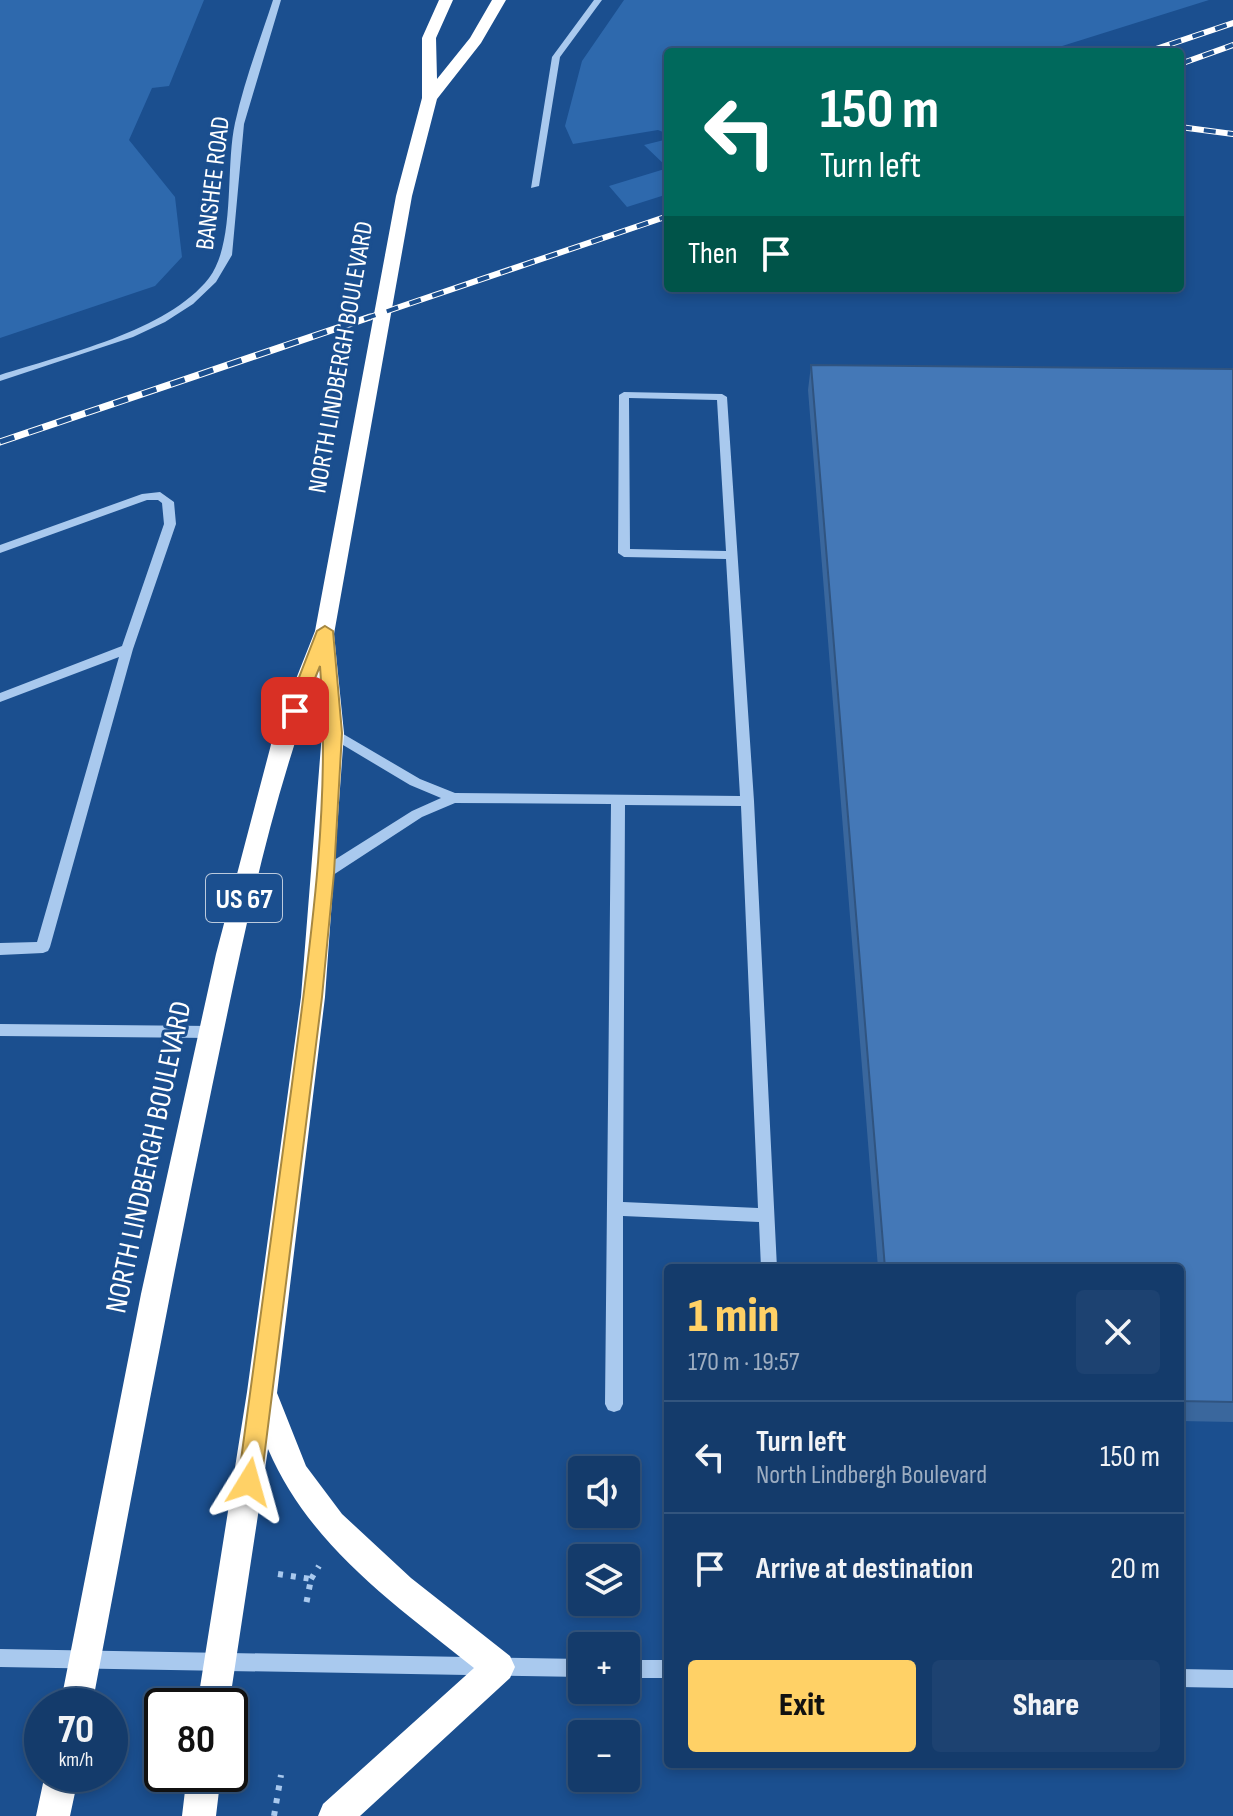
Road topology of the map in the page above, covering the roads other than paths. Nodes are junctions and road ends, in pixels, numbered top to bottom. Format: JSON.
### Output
{"nodes":[{"id":1,"x":277,"y":0,"type":"edge"},
{"id":2,"x":446,"y":0,"type":"edge"},
{"id":3,"x":499,"y":0,"type":"edge"},
{"id":4,"x":598,"y":0,"type":"edge"},
{"id":5,"x":430,"y":98,"type":"junction"},
{"id":6,"x":534,"y":186,"type":"dead end"},
{"id":7,"x":0,"y":378,"type":"edge"},
{"id":8,"x":0,"y":549,"type":"edge"},
{"id":9,"x":732,"y":555,"type":"junction"},
{"id":10,"x":325,"y":631,"type":"junction"},
{"id":11,"x":127,"y":649,"type":"junction"},
{"id":12,"x":0,"y":698,"type":"edge"},
{"id":13,"x":333,"y":733,"type":"junction"},
{"id":14,"x":454,"y":798,"type":"junction"},
{"id":15,"x":618,"y":799,"type":"junction"},
{"id":16,"x":747,"y":801,"type":"junction"},
{"id":17,"x":325,"y":873,"type":"junction"},
{"id":18,"x":0,"y":949,"type":"edge"},
{"id":19,"x":0,"y":1030,"type":"edge"},
{"id":20,"x":211,"y":1032,"type":"junction"},
{"id":21,"x":615,"y":1209,"type":"junction"},
{"id":22,"x":766,"y":1215,"type":"junction"},
{"id":23,"x":769,"y":1264,"type":"edge"},
{"id":24,"x":262,"y":1392,"type":"junction"},
{"id":25,"x":614,"y":1404,"type":"dead end"},
{"id":26,"x":0,"y":1658,"type":"edge"},
{"id":27,"x":86,"y":1662,"type":"junction"},
{"id":28,"x":219,"y":1663,"type":"junction"},
{"id":29,"x":499,"y":1667,"type":"junction"},
{"id":30,"x":568,"y":1668,"type":"edge"},
{"id":31,"x":640,"y":1669,"type":"edge"},
{"id":32,"x":664,"y":1669,"type":"edge"},
{"id":33,"x":1184,"y":1678,"type":"edge"},
{"id":34,"x":1233,"y":1679,"type":"edge"},
{"id":35,"x":80,"y":1688,"type":"edge"},
{"id":36,"x":216,"y":1688,"type":"edge"},
{"id":37,"x":58,"y":1792,"type":"edge"},
{"id":38,"x":202,"y":1792,"type":"edge"},
{"id":39,"x":53,"y":1816,"type":"edge"},
{"id":40,"x":199,"y":1816,"type":"edge"},
{"id":41,"x":335,"y":1816,"type":"edge"}],
"edges":[{"from":1,"to":7,"type":"street","name":"BANSHEE ROAD"},
{"from":2,"to":5,"type":"highway","name":"NORTH LINDBERGH BOULEVARD","number":"US 67"},
{"from":3,"to":5,"type":"highway","name":"NORTH LINDBERGH BOULEVARD","number":"US 67"},
{"from":4,"to":6,"type":"street"},
{"from":5,"to":10,"type":"highway","name":"NORTH LINDBERGH BOULEVARD","number":"US 67"},
{"from":8,"to":11,"type":"street"},
{"from":9,"to":9,"type":"street"},
{"from":9,"to":16,"type":"street"},
{"from":10,"to":13,"type":"highway","name":"NORTH LINDBERGH BOULEVARD","number":"US 67"},
{"from":10,"to":20,"type":"highway","name":"NORTH LINDBERGH BOULEVARD","number":"US 67"},
{"from":11,"to":12,"type":"street"},
{"from":11,"to":18,"type":"street"},
{"from":13,"to":14,"type":"street"},
{"from":13,"to":17,"type":"highway","name":"NORTH LINDBERGH BOULEVARD","number":"US 67"},
{"from":14,"to":15,"type":"street"},
{"from":14,"to":17,"type":"street"},
{"from":15,"to":16,"type":"street"},
{"from":15,"to":21,"type":"street"},
{"from":16,"to":22,"type":"street"},
{"from":17,"to":24,"type":"highway","name":"NORTH LINDBERGH BOULEVARD","number":"US 67"},
{"from":19,"to":20,"type":"street"},
{"from":20,"to":27,"type":"highway","name":"NORTH LINDBERGH BOULEVARD","number":"US 67"},
{"from":21,"to":22,"type":"street"},
{"from":21,"to":25,"type":"street"},
{"from":22,"to":23,"type":"street"},
{"from":24,"to":28,"type":"highway","name":"NORTH LINDBERGH BOULEVARD","number":"US 67"},
{"from":24,"to":29,"type":"highway"},
{"from":26,"to":27,"type":"street"},
{"from":27,"to":28,"type":"street"},
{"from":27,"to":35,"type":"highway","name":"NORTH LINDBERGH BOULEVARD","number":"US 67"},
{"from":28,"to":29,"type":"street"},
{"from":28,"to":36,"type":"highway","name":"NORTH LINDBERGH BOULEVARD","number":"US 67"},
{"from":29,"to":30,"type":"street"},
{"from":29,"to":41,"type":"highway"},
{"from":31,"to":32,"type":"street"},
{"from":33,"to":34,"type":"street"},
{"from":37,"to":39,"type":"highway"},
{"from":38,"to":40,"type":"highway"}]}
